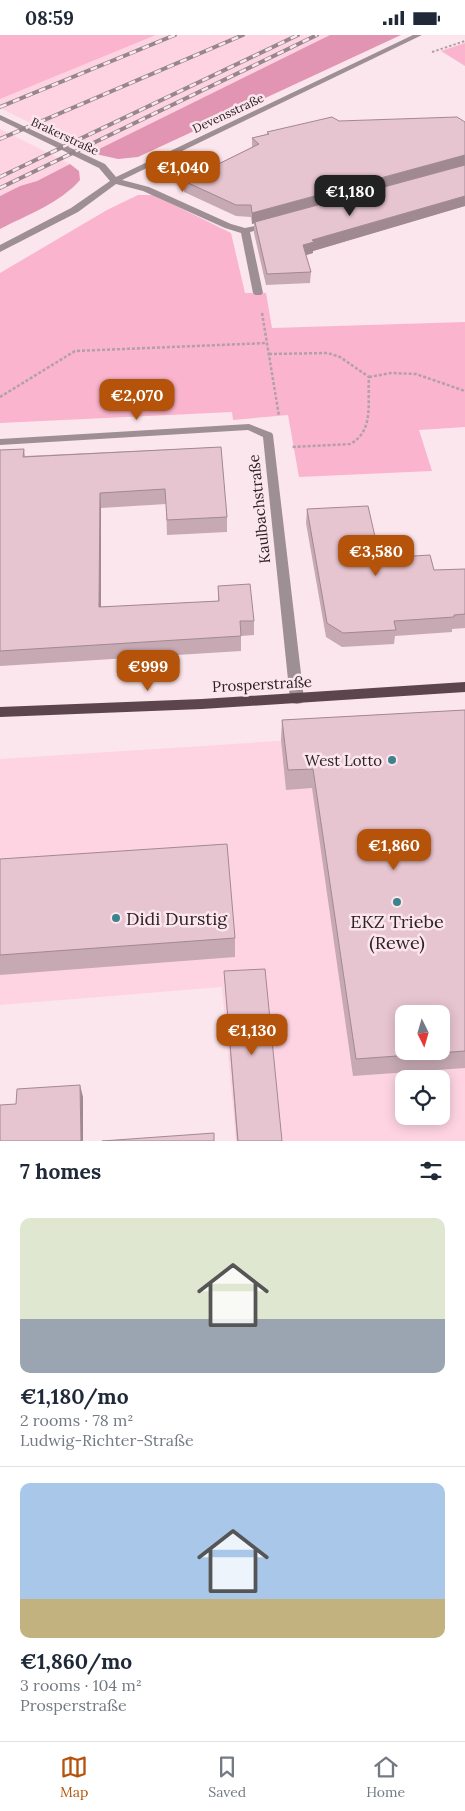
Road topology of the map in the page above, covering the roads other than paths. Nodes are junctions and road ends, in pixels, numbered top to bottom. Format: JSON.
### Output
{"nodes":[{"id":1,"x":419,"y":35,"type":"edge"},
{"id":2,"x":0,"y":117,"type":"edge"},
{"id":3,"x":114,"y":181,"type":"junction"},
{"id":4,"x":284,"y":220,"type":"edge"},
{"id":5,"x":245,"y":231,"type":"junction"},
{"id":6,"x":0,"y":249,"type":"edge"},
{"id":7,"x":258,"y":293,"type":"road end"},
{"id":8,"x":0,"y":441,"type":"edge"},
{"id":9,"x":465,"y":687,"type":"edge"},
{"id":10,"x":297,"y":699,"type":"junction"},
{"id":11,"x":0,"y":712,"type":"edge"}],
"edges":[{"from":1,"to":3,"type":"street","name":"Devensstraße"},
{"from":2,"to":3,"type":"street","name":"Brakerstraße"},
{"from":3,"to":5,"type":"street"},
{"from":3,"to":6,"type":"street","name":"Devensstraße"},
{"from":4,"to":5,"type":"street"},
{"from":5,"to":7,"type":"street"},
{"from":8,"to":10,"type":"street","name":"Kaulbachstraße"},
{"from":9,"to":10,"type":"main road","name":"Prosperstraße"},
{"from":10,"to":11,"type":"main road","name":"Prosperstraße"}]}
